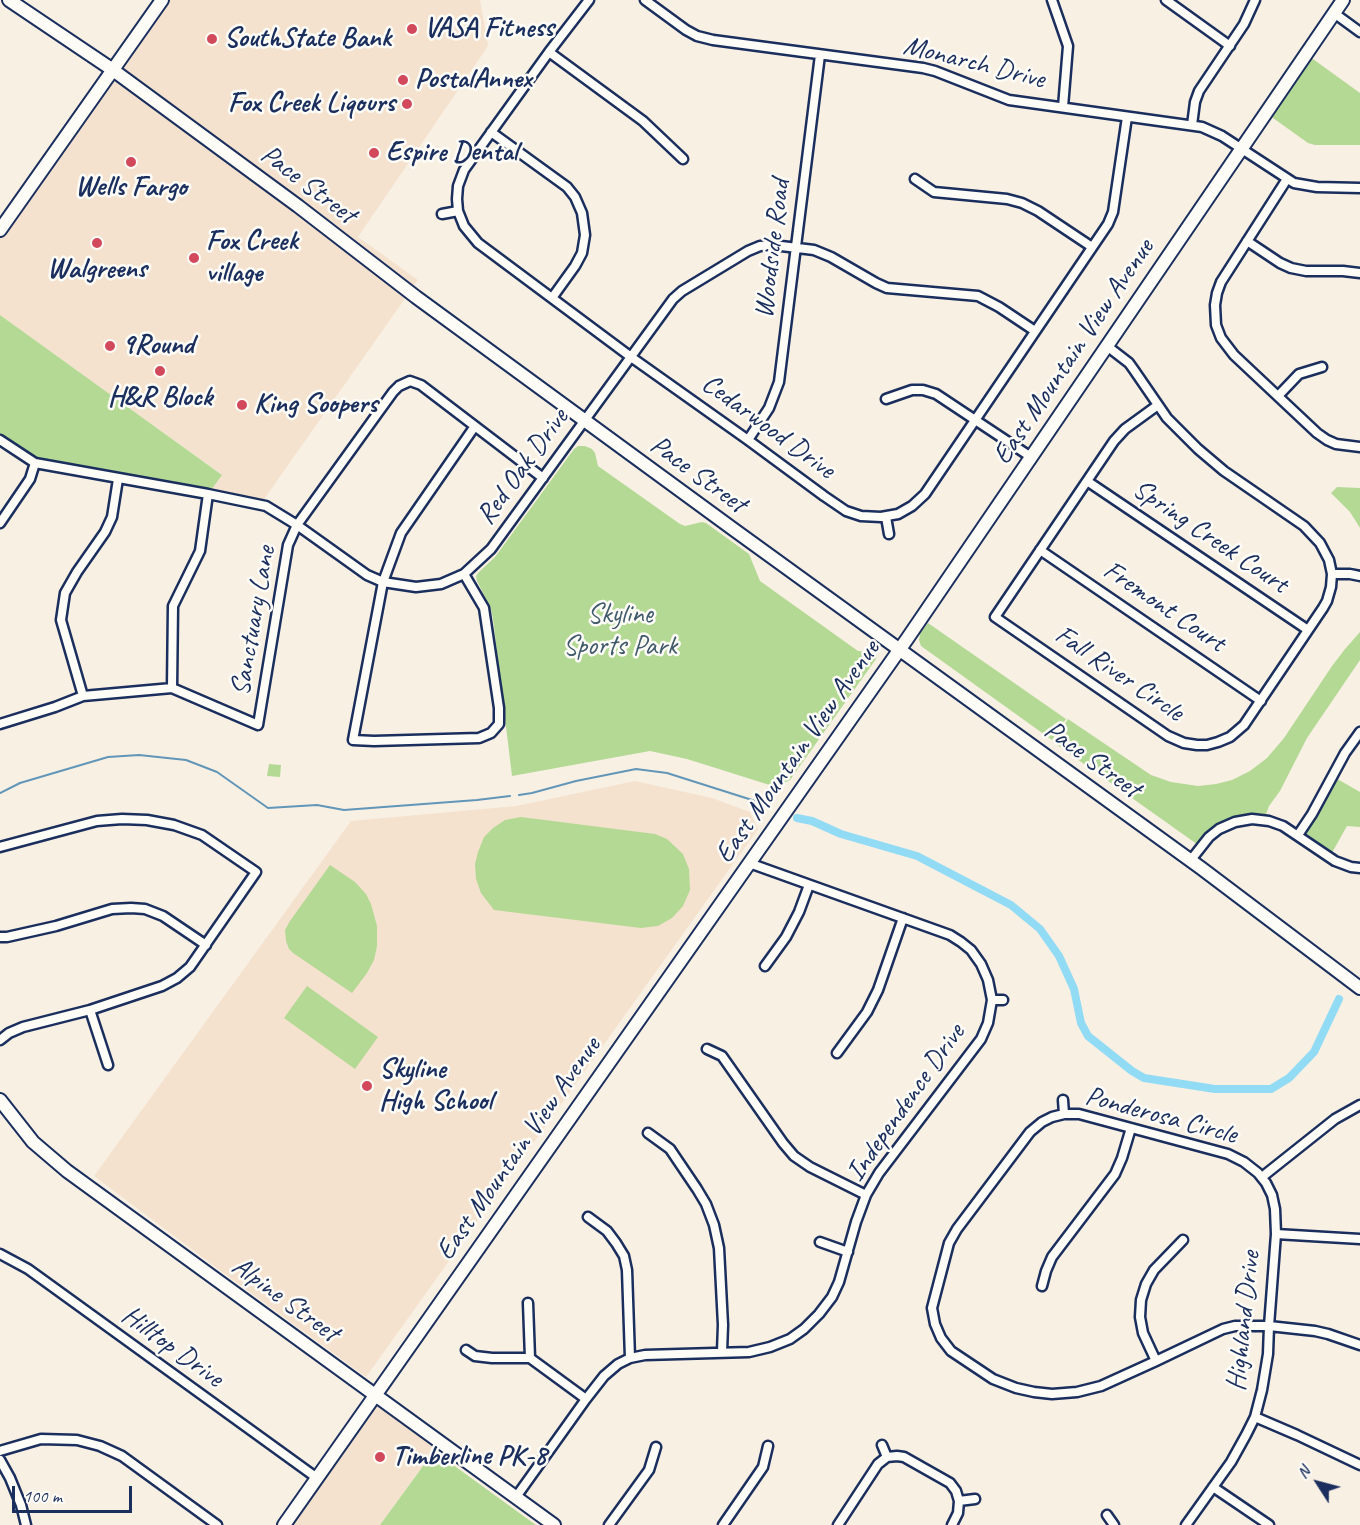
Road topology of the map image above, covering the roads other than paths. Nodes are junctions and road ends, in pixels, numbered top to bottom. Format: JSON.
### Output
{"nodes":[{"id":1,"x":9,"y":0,"type":"edge"},
{"id":2,"x":162,"y":0,"type":"edge"},
{"id":3,"x":589,"y":0,"type":"edge"},
{"id":4,"x":645,"y":0,"type":"edge"},
{"id":5,"x":1052,"y":0,"type":"edge"},
{"id":6,"x":1166,"y":0,"type":"edge"},
{"id":7,"x":1255,"y":0,"type":"edge"},
{"id":8,"x":1343,"y":0,"type":"edge"},
{"id":9,"x":1334,"y":13,"type":"junction"},
{"id":10,"x":1360,"y":32,"type":"edge"},
{"id":11,"x":1230,"y":46,"type":"junction"},
{"id":12,"x":549,"y":52,"type":"junction"},
{"id":13,"x":820,"y":55,"type":"junction"},
{"id":14,"x":113,"y":70,"type":"junction"},
{"id":15,"x":1063,"y":107,"type":"junction"},
{"id":16,"x":1127,"y":117,"type":"junction"},
{"id":17,"x":1192,"y":125,"type":"junction"},
{"id":18,"x":491,"y":132,"type":"junction"},
{"id":19,"x":1242,"y":148,"type":"junction"},
{"id":20,"x":683,"y":159,"type":"dead end"},
{"id":21,"x":915,"y":179,"type":"dead end"},
{"id":22,"x":1287,"y":179,"type":"junction"},
{"id":23,"x":1360,"y":188,"type":"edge"},
{"id":24,"x":458,"y":211,"type":"junction"},
{"id":25,"x":442,"y":214,"type":"dead end"},
{"id":26,"x":0,"y":230,"type":"edge"},
{"id":27,"x":1247,"y":241,"type":"junction"},
{"id":28,"x":796,"y":247,"type":"junction"},
{"id":29,"x":1092,"y":247,"type":"junction"},
{"id":30,"x":1360,"y":273,"type":"edge"},
{"id":31,"x":552,"y":298,"type":"junction"},
{"id":32,"x":1035,"y":332,"type":"junction"},
{"id":33,"x":1107,"y":346,"type":"junction"},
{"id":34,"x":632,"y":357,"type":"junction"},
{"id":35,"x":1323,"y":367,"type":"dead end"},
{"id":36,"x":1278,"y":396,"type":"junction"},
{"id":37,"x":886,"y":399,"type":"dead end"},
{"id":38,"x":1158,"y":405,"type":"junction"},
{"id":39,"x":975,"y":419,"type":"junction"},
{"id":40,"x":584,"y":421,"type":"junction"},
{"id":41,"x":475,"y":426,"type":"junction"},
{"id":42,"x":0,"y":440,"type":"edge"},
{"id":43,"x":748,"y":440,"type":"junction"},
{"id":44,"x":1360,"y":447,"type":"edge"},
{"id":45,"x":1031,"y":457,"type":"junction"},
{"id":46,"x":35,"y":463,"type":"junction"},
{"id":47,"x":543,"y":478,"type":"junction"},
{"id":48,"x":118,"y":479,"type":"junction"},
{"id":49,"x":1087,"y":481,"type":"junction"},
{"id":50,"x":208,"y":494,"type":"junction"},
{"id":51,"x":886,"y":517,"type":"junction"},
{"id":52,"x":0,"y":523,"type":"edge"},
{"id":53,"x":297,"y":525,"type":"junction"},
{"id":54,"x":889,"y":534,"type":"dead end"},
{"id":55,"x":1040,"y":550,"type":"junction"},
{"id":56,"x":464,"y":574,"type":"junction"},
{"id":57,"x":1332,"y":574,"type":"junction"},
{"id":58,"x":1360,"y":576,"type":"edge"},
{"id":59,"x":383,"y":582,"type":"junction"},
{"id":60,"x":1308,"y":630,"type":"junction"},
{"id":61,"x":900,"y":650,"type":"junction"},
{"id":62,"x":172,"y":688,"type":"junction"},
{"id":63,"x":83,"y":696,"type":"junction"},
{"id":64,"x":1261,"y":701,"type":"junction"},
{"id":65,"x":0,"y":724,"type":"edge"},
{"id":66,"x":1360,"y":732,"type":"edge"},
{"id":67,"x":1298,"y":835,"type":"junction"},
{"id":68,"x":0,"y":847,"type":"edge"},
{"id":69,"x":1190,"y":861,"type":"junction"},
{"id":70,"x":749,"y":863,"type":"junction"},
{"id":71,"x":1360,"y":868,"type":"edge"},
{"id":72,"x":809,"y":885,"type":"junction"},
{"id":73,"x":903,"y":918,"type":"junction"},
{"id":74,"x":0,"y":937,"type":"edge"},
{"id":75,"x":206,"y":945,"type":"junction"},
{"id":76,"x":765,"y":966,"type":"dead end"},
{"id":77,"x":1360,"y":987,"type":"edge"},
{"id":78,"x":993,"y":1000,"type":"junction"},
{"id":79,"x":1003,"y":1000,"type":"dead end"},
{"id":80,"x":90,"y":1010,"type":"junction"},
{"id":81,"x":0,"y":1040,"type":"edge"},
{"id":82,"x":706,"y":1049,"type":"dead end"},
{"id":83,"x":837,"y":1053,"type":"dead end"},
{"id":84,"x":108,"y":1065,"type":"dead end"},
{"id":85,"x":0,"y":1100,"type":"edge"},
{"id":86,"x":1063,"y":1100,"type":"dead end"},
{"id":87,"x":1360,"y":1105,"type":"edge"},
{"id":88,"x":1064,"y":1114,"type":"junction"},
{"id":89,"x":1131,"y":1128,"type":"junction"},
{"id":90,"x":648,"y":1133,"type":"dead end"},
{"id":91,"x":1262,"y":1177,"type":"junction"},
{"id":92,"x":866,"y":1195,"type":"junction"},
{"id":93,"x":588,"y":1218,"type":"dead end"},
{"id":94,"x":1276,"y":1234,"type":"junction"},
{"id":95,"x":1360,"y":1239,"type":"edge"},
{"id":96,"x":1183,"y":1240,"type":"dead end"},
{"id":97,"x":820,"y":1242,"type":"dead end"},
{"id":98,"x":848,"y":1252,"type":"junction"},
{"id":99,"x":0,"y":1254,"type":"edge"},
{"id":100,"x":1042,"y":1286,"type":"dead end"},
{"id":101,"x":528,"y":1303,"type":"dead end"},
{"id":102,"x":1269,"y":1326,"type":"junction"},
{"id":103,"x":1360,"y":1345,"type":"edge"},
{"id":104,"x":466,"y":1350,"type":"dead end"},
{"id":105,"x":722,"y":1352,"type":"junction"},
{"id":106,"x":530,"y":1358,"type":"junction"},
{"id":107,"x":630,"y":1358,"type":"junction"},
{"id":108,"x":1156,"y":1362,"type":"junction"},
{"id":109,"x":375,"y":1395,"type":"junction"},
{"id":110,"x":586,"y":1399,"type":"junction"},
{"id":111,"x":1255,"y":1417,"type":"junction"},
{"id":112,"x":882,"y":1445,"type":"dead end"},
{"id":113,"x":768,"y":1446,"type":"dead end"},
{"id":114,"x":656,"y":1447,"type":"dead end"},
{"id":115,"x":0,"y":1451,"type":"edge"},
{"id":116,"x":886,"y":1457,"type":"junction"},
{"id":117,"x":0,"y":1460,"type":"edge"},
{"id":118,"x":1360,"y":1465,"type":"edge"},
{"id":119,"x":317,"y":1478,"type":"junction"},
{"id":120,"x":1213,"y":1487,"type":"junction"},
{"id":121,"x":516,"y":1497,"type":"junction"},
{"id":122,"x":975,"y":1499,"type":"dead end"},
{"id":123,"x":959,"y":1501,"type":"junction"},
{"id":124,"x":1107,"y":1515,"type":"dead end"},
{"id":125,"x":27,"y":1525,"type":"edge"},
{"id":126,"x":217,"y":1525,"type":"edge"},
{"id":127,"x":284,"y":1525,"type":"edge"},
{"id":128,"x":554,"y":1525,"type":"edge"},
{"id":129,"x":609,"y":1525,"type":"edge"},
{"id":130,"x":723,"y":1525,"type":"edge"},
{"id":131,"x":838,"y":1525,"type":"edge"},
{"id":132,"x":951,"y":1525,"type":"edge"},
{"id":133,"x":1114,"y":1525,"type":"edge"},
{"id":134,"x":1186,"y":1525,"type":"edge"},
{"id":135,"x":1269,"y":1525,"type":"edge"}],
"edges":[{"from":1,"to":14,"type":"street","name":"Pace Street"},
{"from":2,"to":14,"type":"street"},
{"from":3,"to":12,"type":"street"},
{"from":4,"to":13,"type":"street","name":"Monarch Drive"},
{"from":5,"to":15,"type":"street"},
{"from":6,"to":11,"type":"street"},
{"from":7,"to":11,"type":"street"},
{"from":8,"to":9,"type":"street","name":"East Mountain View Avenue"},
{"from":9,"to":10,"type":"street"},
{"from":9,"to":19,"type":"street","name":"East Mountain View Avenue"},
{"from":11,"to":17,"type":"street"},
{"from":12,"to":18,"type":"street"},
{"from":12,"to":20,"type":"street"},
{"from":13,"to":15,"type":"street","name":"Monarch Drive"},
{"from":13,"to":28,"type":"street","name":"Woodside Road"},
{"from":14,"to":26,"type":"street"},
{"from":14,"to":40,"type":"street","name":"Pace Street"},
{"from":15,"to":16,"type":"street","name":"Monarch Drive"},
{"from":16,"to":17,"type":"street","name":"Monarch Drive"},
{"from":16,"to":29,"type":"street","name":"Cedarwood Drive"},
{"from":17,"to":19,"type":"street","name":"Monarch Drive"},
{"from":18,"to":24,"type":"street"},
{"from":18,"to":31,"type":"street"},
{"from":19,"to":22,"type":"street","name":"Monarch Drive"},
{"from":19,"to":33,"type":"street","name":"East Mountain View Avenue"},
{"from":21,"to":29,"type":"street"},
{"from":22,"to":23,"type":"street","name":"Monarch Drive"},
{"from":22,"to":27,"type":"street"},
{"from":24,"to":25,"type":"street"},
{"from":24,"to":31,"type":"street","name":"Cedarwood Drive"},
{"from":27,"to":30,"type":"street"},
{"from":27,"to":36,"type":"street"},
{"from":28,"to":32,"type":"street","name":"Red Oak Drive"},
{"from":28,"to":34,"type":"street","name":"Red Oak Drive"},
{"from":28,"to":43,"type":"street","name":"Woodside Road"},
{"from":29,"to":32,"type":"street","name":"Cedarwood Drive"},
{"from":31,"to":34,"type":"street","name":"Cedarwood Drive"},
{"from":32,"to":39,"type":"street","name":"Cedarwood Drive"},
{"from":33,"to":38,"type":"street"},
{"from":33,"to":45,"type":"street","name":"East Mountain View Avenue"},
{"from":34,"to":40,"type":"street","name":"Red Oak Drive"},
{"from":34,"to":43,"type":"street","name":"Cedarwood Drive"},
{"from":35,"to":36,"type":"street"},
{"from":36,"to":44,"type":"street"},
{"from":37,"to":39,"type":"street"},
{"from":38,"to":49,"type":"street","name":"Fall River Circle"},
{"from":38,"to":57,"type":"street"},
{"from":39,"to":45,"type":"street"},
{"from":39,"to":51,"type":"street","name":"Cedarwood Drive"},
{"from":40,"to":47,"type":"street","name":"Red Oak Drive"},
{"from":40,"to":61,"type":"street","name":"Pace Street"},
{"from":41,"to":47,"type":"street"},
{"from":41,"to":53,"type":"street","name":"Sanctuary Lane"},
{"from":41,"to":59,"type":"street"},
{"from":42,"to":46,"type":"street","name":"Red Oak Drive"},
{"from":43,"to":51,"type":"street","name":"Cedarwood Drive"},
{"from":45,"to":61,"type":"street","name":"East Mountain View Avenue"},
{"from":46,"to":48,"type":"street","name":"Red Oak Drive"},
{"from":46,"to":52,"type":"street"},
{"from":47,"to":56,"type":"street","name":"Red Oak Drive"},
{"from":48,"to":50,"type":"street","name":"Red Oak Drive"},
{"from":48,"to":63,"type":"street"},
{"from":49,"to":55,"type":"street","name":"Fall River Circle"},
{"from":49,"to":60,"type":"street","name":"Spring Creek Court"},
{"from":50,"to":53,"type":"street","name":"Red Oak Drive"},
{"from":50,"to":62,"type":"street"},
{"from":51,"to":54,"type":"street"},
{"from":53,"to":59,"type":"street","name":"Red Oak Drive"},
{"from":53,"to":62,"type":"street","name":"Sanctuary Lane"},
{"from":55,"to":64,"type":"street","name":"Fremont Court"},
{"from":55,"to":64,"type":"street","name":"Fall River Circle"},
{"from":56,"to":59,"type":"street","name":"Red Oak Drive"},
{"from":56,"to":59,"type":"street"},
{"from":57,"to":58,"type":"street"},
{"from":57,"to":60,"type":"street","name":"Fall River Circle"},
{"from":60,"to":64,"type":"street","name":"Fall River Circle"},
{"from":61,"to":69,"type":"street","name":"Pace Street"},
{"from":61,"to":70,"type":"street","name":"East Mountain View Avenue"},
{"from":62,"to":63,"type":"street"},
{"from":63,"to":65,"type":"street"},
{"from":66,"to":67,"type":"street"},
{"from":67,"to":69,"type":"street"},
{"from":67,"to":71,"type":"street"},
{"from":68,"to":75,"type":"street"},
{"from":69,"to":77,"type":"street","name":"Pace Street"},
{"from":70,"to":72,"type":"street","name":"Independence Drive"},
{"from":70,"to":109,"type":"street","name":"East Mountain View Avenue"},
{"from":72,"to":73,"type":"street","name":"Independence Drive"},
{"from":72,"to":76,"type":"street"},
{"from":73,"to":78,"type":"street","name":"Independence Drive"},
{"from":73,"to":83,"type":"street"},
{"from":74,"to":75,"type":"street"},
{"from":75,"to":80,"type":"street"},
{"from":78,"to":79,"type":"street"},
{"from":78,"to":92,"type":"street","name":"Independence Drive"},
{"from":80,"to":81,"type":"street"},
{"from":80,"to":84,"type":"street"},
{"from":82,"to":92,"type":"street"},
{"from":85,"to":109,"type":"street","name":"Alpine Street"},
{"from":86,"to":88,"type":"street"},
{"from":87,"to":91,"type":"street"},
{"from":88,"to":89,"type":"street","name":"Ponderosa Circle"},
{"from":88,"to":108,"type":"street","name":"Ponderosa Circle"},
{"from":89,"to":91,"type":"street","name":"Ponderosa Circle"},
{"from":89,"to":100,"type":"street"},
{"from":90,"to":105,"type":"street"},
{"from":91,"to":94,"type":"street","name":"Highland Drive"},
{"from":92,"to":98,"type":"street","name":"Independence Drive"},
{"from":93,"to":107,"type":"street"},
{"from":94,"to":95,"type":"street"},
{"from":94,"to":102,"type":"street","name":"Highland Drive"},
{"from":96,"to":108,"type":"street"},
{"from":97,"to":98,"type":"street"},
{"from":98,"to":105,"type":"street","name":"Independence Drive"},
{"from":99,"to":119,"type":"street","name":"Hilltop Drive"},
{"from":101,"to":106,"type":"street"},
{"from":102,"to":103,"type":"street","name":"Ponderosa Circle"},
{"from":102,"to":108,"type":"street","name":"Ponderosa Circle"},
{"from":102,"to":111,"type":"street","name":"Highland Drive"},
{"from":104,"to":106,"type":"street"},
{"from":105,"to":107,"type":"street","name":"Independence Drive"},
{"from":106,"to":110,"type":"street"},
{"from":107,"to":110,"type":"street","name":"Independence Drive"},
{"from":109,"to":119,"type":"street","name":"East Mountain View Avenue"},
{"from":109,"to":121,"type":"street","name":"Alpine Street"},
{"from":110,"to":121,"type":"street","name":"Independence Drive"},
{"from":111,"to":118,"type":"street"},
{"from":111,"to":120,"type":"street","name":"Highland Drive"},
{"from":112,"to":116,"type":"street"},
{"from":113,"to":130,"type":"street"},
{"from":114,"to":129,"type":"street"},
{"from":115,"to":126,"type":"street"},
{"from":116,"to":123,"type":"street"},
{"from":116,"to":131,"type":"street"},
{"from":117,"to":125,"type":"street"},
{"from":119,"to":127,"type":"street","name":"East Mountain View Avenue"},
{"from":120,"to":134,"type":"street","name":"Highland Drive"},
{"from":120,"to":135,"type":"street"},
{"from":121,"to":128,"type":"street","name":"Alpine Street"},
{"from":122,"to":123,"type":"street"},
{"from":123,"to":132,"type":"street"},
{"from":124,"to":133,"type":"street"}]}
